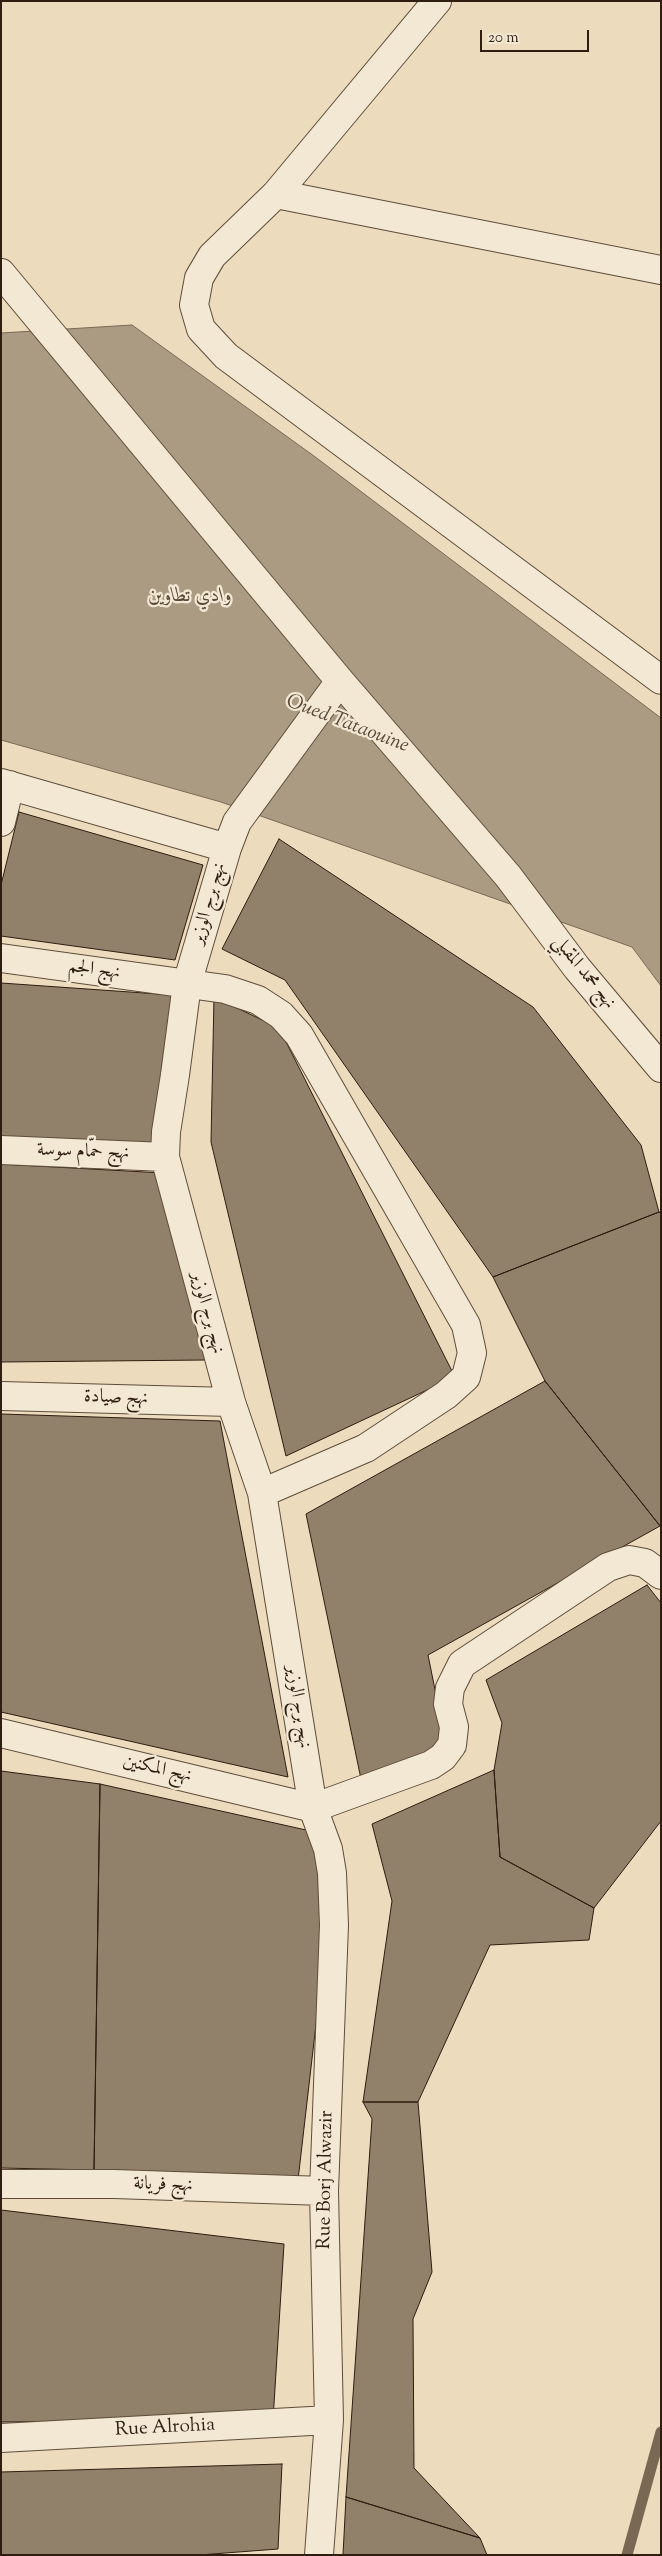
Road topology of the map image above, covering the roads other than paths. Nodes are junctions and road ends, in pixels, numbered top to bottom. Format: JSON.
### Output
{"nodes":[{"id":1,"x":437,"y":1,"type":"edge"},
{"id":2,"x":276,"y":194,"type":"junction"},
{"id":3,"x":661,"y":270,"type":"edge"},
{"id":4,"x":1,"y":273,"type":"edge"},
{"id":5,"x":661,"y":680,"type":"edge"},
{"id":6,"x":340,"y":681,"type":"junction"},
{"id":7,"x":6,"y":784,"type":"edge"},
{"id":8,"x":1,"y":822,"type":"edge"},
{"id":9,"x":227,"y":848,"type":"junction"},
{"id":10,"x":1,"y":958,"type":"edge"},
{"id":11,"x":186,"y":984,"type":"junction"},
{"id":12,"x":661,"y":1068,"type":"edge"},
{"id":13,"x":1,"y":1150,"type":"edge"},
{"id":14,"x":165,"y":1157,"type":"junction"},
{"id":15,"x":1,"y":1396,"type":"edge"},
{"id":16,"x":231,"y":1402,"type":"junction"},
{"id":17,"x":262,"y":1493,"type":"junction"},
{"id":18,"x":661,"y":1575,"type":"edge"},
{"id":19,"x":1,"y":1733,"type":"edge"},
{"id":20,"x":313,"y":1808,"type":"junction"},
{"id":21,"x":1,"y":2184,"type":"edge"},
{"id":22,"x":324,"y":2191,"type":"junction"},
{"id":23,"x":329,"y":2420,"type":"junction"},
{"id":24,"x":1,"y":2438,"type":"edge"},
{"id":25,"x":312,"y":2554,"type":"edge"}],
"edges":[{"from":1,"to":2,"type":"street"},
{"from":2,"to":3,"type":"street"},
{"from":2,"to":5,"type":"street"},
{"from":4,"to":6,"type":"street","name":"نهج محمد المقبلي"},
{"from":6,"to":9,"type":"street","name":"نهج برج الوزير"},
{"from":6,"to":12,"type":"street","name":"نهج محمد المقبلي"},
{"from":7,"to":8,"type":"street"},
{"from":7,"to":9,"type":"street"},
{"from":9,"to":11,"type":"street","name":"نهج برج الوزير"},
{"from":10,"to":11,"type":"street","name":"نهج الجم"},
{"from":11,"to":14,"type":"street","name":"نهج برج الوزير"},
{"from":11,"to":17,"type":"street","name":"نهج الجم"},
{"from":13,"to":14,"type":"street","name":"نهج حمّام سوسة"},
{"from":14,"to":16,"type":"street","name":"نهج برج الوزير"},
{"from":15,"to":16,"type":"street","name":"نهج صيادة"},
{"from":16,"to":17,"type":"street","name":"نهج برج الوزير"},
{"from":17,"to":20,"type":"street","name":"نهج برج الوزير"},
{"from":18,"to":20,"type":"street"},
{"from":19,"to":20,"type":"street","name":"نهج المكنين"},
{"from":20,"to":22,"type":"street","name":"Rue Borj Alwazir"},
{"from":21,"to":22,"type":"street","name":"نهج فريانة"},
{"from":22,"to":23,"type":"street","name":"Rue Borj Alwazir"},
{"from":23,"to":24,"type":"street","name":"Rue Alrohia"},
{"from":23,"to":25,"type":"street","name":"Rue Borj Alwazir"}]}
